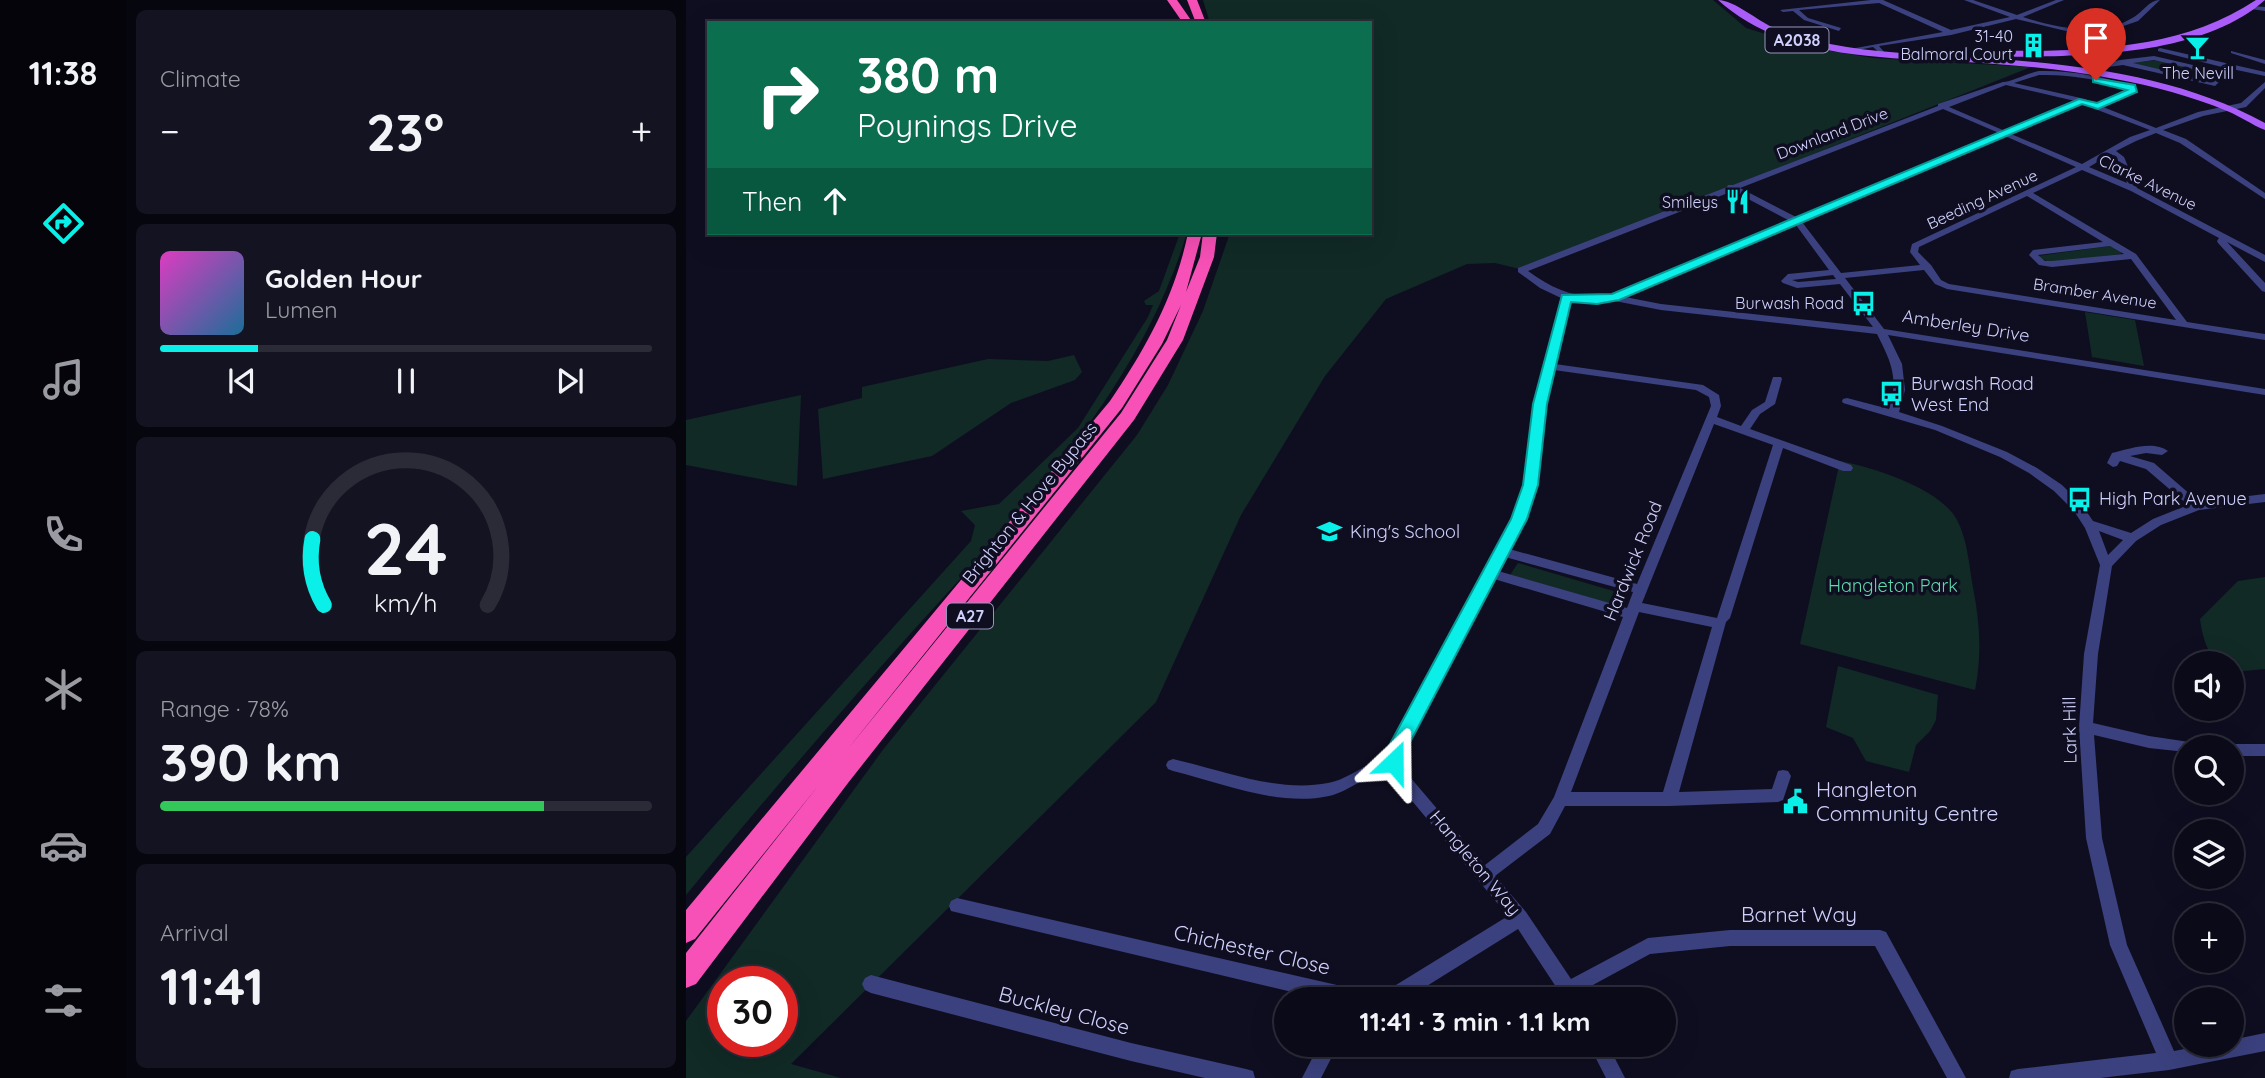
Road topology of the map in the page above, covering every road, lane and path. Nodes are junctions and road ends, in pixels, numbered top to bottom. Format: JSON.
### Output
{"nodes":[{"id":1,"x":1172,"y":0,"type":"edge"},
{"id":2,"x":1180,"y":0,"type":"edge"},
{"id":3,"x":1722,"y":0,"type":"edge"},
{"id":4,"x":1879,"y":0,"type":"edge"},
{"id":5,"x":1967,"y":0,"type":"edge"},
{"id":6,"x":2061,"y":0,"type":"edge"},
{"id":7,"x":2157,"y":0,"type":"edge"},
{"id":8,"x":2261,"y":0,"type":"edge"},
{"id":9,"x":1194,"y":2,"type":"edge"},
{"id":10,"x":2253,"y":8,"type":"junction"},
{"id":11,"x":1794,"y":9,"type":"junction"},
{"id":12,"x":2265,"y":9,"type":"edge"},
{"id":13,"x":1783,"y":10,"type":"dead end"},
{"id":14,"x":2019,"y":16,"type":"junction"},
{"id":15,"x":1187,"y":21,"type":"edge"},
{"id":16,"x":1187,"y":21,"type":"edge"},
{"id":17,"x":1200,"y":21,"type":"edge"},
{"id":18,"x":1839,"y":29,"type":"dead end"},
{"id":19,"x":1951,"y":33,"type":"junction"},
{"id":20,"x":1875,"y":45,"type":"junction"},
{"id":21,"x":1848,"y":50,"type":"junction"},
{"id":22,"x":2160,"y":50,"type":"dead end"},
{"id":23,"x":2233,"y":52,"type":"dead end"},
{"id":24,"x":1882,"y":53,"type":"junction"},
{"id":25,"x":1980,"y":60,"type":"junction"},
{"id":26,"x":2120,"y":62,"type":"junction"},
{"id":27,"x":2265,"y":62,"type":"edge"},
{"id":28,"x":2093,"y":67,"type":"dead end"},
{"id":29,"x":2231,"y":67,"type":"junction"},
{"id":30,"x":2224,"y":74,"type":"junction"},
{"id":31,"x":2265,"y":74,"type":"edge"},
{"id":32,"x":2011,"y":82,"type":"junction"},
{"id":33,"x":2265,"y":84,"type":"edge"},
{"id":34,"x":2257,"y":99,"type":"joint"},
{"id":35,"x":2082,"y":101,"type":"junction"},
{"id":36,"x":1941,"y":106,"type":"junction"},
{"id":37,"x":2098,"y":106,"type":"junction"},
{"id":38,"x":2233,"y":107,"type":"junction"},
{"id":39,"x":2265,"y":125,"type":"edge"},
{"id":40,"x":2156,"y":130,"type":"junction"},
{"id":41,"x":2005,"y":132,"type":"junction"},
{"id":42,"x":2112,"y":152,"type":"junction"},
{"id":43,"x":2084,"y":166,"type":"junction"},
{"id":44,"x":1731,"y":187,"type":"junction"},
{"id":45,"x":2134,"y":189,"type":"junction"},
{"id":46,"x":2027,"y":193,"type":"junction"},
{"id":47,"x":2265,"y":197,"type":"edge"},
{"id":48,"x":1797,"y":221,"type":"junction"},
{"id":49,"x":1195,"y":235,"type":"edge"},
{"id":50,"x":1210,"y":235,"type":"edge"},
{"id":51,"x":2226,"y":237,"type":"junction"},
{"id":52,"x":2115,"y":243,"type":"junction"},
{"id":53,"x":2133,"y":256,"type":"junction"},
{"id":54,"x":2265,"y":259,"type":"edge"},
{"id":55,"x":1928,"y":267,"type":"junction"},
{"id":56,"x":1838,"y":276,"type":"junction"},
{"id":57,"x":1644,"y":287,"type":"junction"},
{"id":58,"x":2265,"y":289,"type":"edge"},
{"id":59,"x":1566,"y":298,"type":"junction"},
{"id":60,"x":1615,"y":298,"type":"junction"},
{"id":61,"x":1661,"y":307,"type":"junction"},
{"id":62,"x":2183,"y":323,"type":"junction"},
{"id":63,"x":1881,"y":331,"type":"junction"},
{"id":64,"x":2265,"y":337,"type":"edge"},
{"id":65,"x":1548,"y":366,"type":"junction"},
{"id":66,"x":1777,"y":379,"type":"dead end"},
{"id":67,"x":2265,"y":392,"type":"edge"},
{"id":68,"x":1847,"y":401,"type":"dead end"},
{"id":69,"x":1893,"y":413,"type":"junction"},
{"id":70,"x":1711,"y":419,"type":"junction"},
{"id":71,"x":1744,"y":429,"type":"junction"},
{"id":72,"x":1779,"y":443,"type":"junction"},
{"id":73,"x":2146,"y":449,"type":"junction"},
{"id":74,"x":2162,"y":451,"type":"dead end"},
{"id":75,"x":2150,"y":466,"type":"junction"},
{"id":76,"x":1847,"y":468,"type":"dead end"},
{"id":77,"x":2265,"y":498,"type":"edge"},
{"id":78,"x":2197,"y":506,"type":"junction"},
{"id":79,"x":2089,"y":524,"type":"junction"},
{"id":80,"x":2132,"y":538,"type":"junction"},
{"id":81,"x":1503,"y":552,"type":"junction"},
{"id":82,"x":2106,"y":565,"type":"junction"},
{"id":83,"x":1492,"y":574,"type":"junction"},
{"id":84,"x":1642,"y":590,"type":"junction"},
{"id":85,"x":1633,"y":610,"type":"junction"},
{"id":86,"x":1723,"y":618,"type":"dead end"},
{"id":87,"x":2086,"y":727,"type":"junction"},
{"id":88,"x":2174,"y":745,"type":"edge"},
{"id":89,"x":2244,"y":750,"type":"edge"},
{"id":90,"x":2265,"y":750,"type":"edge"},
{"id":91,"x":1394,"y":762,"type":"junction"},
{"id":92,"x":1173,"y":765,"type":"dead end"},
{"id":93,"x":1783,"y":776,"type":"dead end"},
{"id":94,"x":1561,"y":799,"type":"junction"},
{"id":95,"x":1669,"y":799,"type":"junction"},
{"id":96,"x":1486,"y":874,"type":"junction"},
{"id":97,"x":957,"y":906,"type":"dead end"},
{"id":98,"x":1520,"y":918,"type":"junction"},
{"id":99,"x":686,"y":930,"type":"edge"},
{"id":100,"x":686,"y":975,"type":"edge"},
{"id":101,"x":871,"y":984,"type":"dead end"},
{"id":102,"x":1303,"y":987,"type":"edge"},
{"id":103,"x":1411,"y":987,"type":"edge"},
{"id":104,"x":1567,"y":987,"type":"edge"},
{"id":105,"x":1583,"y":987,"type":"edge"},
{"id":106,"x":2265,"y":1042,"type":"edge"},
{"id":107,"x":1322,"y":1057,"type":"edge"},
{"id":108,"x":1605,"y":1057,"type":"edge"},
{"id":109,"x":2169,"y":1061,"type":"junction"},
{"id":110,"x":1246,"y":1078,"type":"edge"},
{"id":111,"x":1311,"y":1078,"type":"edge"},
{"id":112,"x":1616,"y":1078,"type":"edge"},
{"id":113,"x":1957,"y":1078,"type":"edge"},
{"id":114,"x":2018,"y":1078,"type":"edge"}],
"edges":[{"from":1,"to":15,"type":"highway"},
{"from":2,"to":16,"type":"highway"},
{"from":3,"to":21,"type":"main road","number":"A2038"},
{"from":4,"to":11,"type":"street"},
{"from":4,"to":19,"type":"street"},
{"from":5,"to":14,"type":"street"},
{"from":6,"to":14,"type":"street"},
{"from":7,"to":14,"type":"street"},
{"from":8,"to":10,"type":"main road"},
{"from":9,"to":17,"type":"highway"},
{"from":10,"to":12,"type":"street"},
{"from":10,"to":25,"type":"main road"},
{"from":11,"to":13,"type":"street"},
{"from":11,"to":18,"type":"street"},
{"from":14,"to":19,"type":"street"},
{"from":19,"to":20,"type":"street"},
{"from":20,"to":21,"type":"street"},
{"from":20,"to":24,"type":"street"},
{"from":21,"to":24,"type":"main road","number":"A2038"},
{"from":22,"to":29,"type":"street"},
{"from":23,"to":27,"type":"street"},
{"from":24,"to":25,"type":"main road","number":"A2038"},
{"from":25,"to":38,"type":"main road","number":"A2038"},
{"from":26,"to":28,"type":"street"},
{"from":26,"to":30,"type":"street"},
{"from":26,"to":30,"type":"street"},
{"from":29,"to":30,"type":"street"},
{"from":29,"to":31,"type":"street"},
{"from":32,"to":35,"type":"street"},
{"from":32,"to":36,"type":"street","name":"Downland Drive"},
{"from":32,"to":37,"type":"street","name":"Downland Drive"},
{"from":33,"to":34,"type":"street"},
{"from":34,"to":38,"type":"street","name":"Clarke Avenue"},
{"from":35,"to":37,"type":"street"},
{"from":35,"to":41,"type":"street"},
{"from":36,"to":41,"type":"street"},
{"from":36,"to":44,"type":"street","name":"Downland Drive"},
{"from":37,"to":40,"type":"street"},
{"from":38,"to":39,"type":"main road","number":"A2038"},
{"from":38,"to":40,"type":"street","name":"Clarke Avenue"},
{"from":40,"to":42,"type":"street","name":"Clarke Avenue"},
{"from":40,"to":47,"type":"street"},
{"from":41,"to":43,"type":"street"},
{"from":41,"to":48,"type":"street"},
{"from":42,"to":43,"type":"street","name":"Clarke Avenue"},
{"from":42,"to":45,"type":"street"},
{"from":43,"to":45,"type":"street","name":"Clarke Avenue"},
{"from":43,"to":46,"type":"street","name":"Beeding Avenue"},
{"from":44,"to":48,"type":"street"},
{"from":44,"to":59,"type":"street","name":"Downland Drive"},
{"from":45,"to":51,"type":"street","name":"Clarke Avenue"},
{"from":46,"to":52,"type":"street"},
{"from":46,"to":55,"type":"street","name":"Beeding Avenue"},
{"from":48,"to":56,"type":"street"},
{"from":48,"to":57,"type":"street"},
{"from":49,"to":99,"type":"highway","name":"Brighton & Hove Bypass","number":"A27"},
{"from":50,"to":100,"type":"highway","name":"Brighton & Hove Bypass","number":"A27"},
{"from":51,"to":54,"type":"street","name":"Clarke Avenue"},
{"from":51,"to":58,"type":"street"},
{"from":52,"to":53,"type":"street"},
{"from":52,"to":53,"type":"street"},
{"from":53,"to":62,"type":"street"},
{"from":55,"to":56,"type":"street"},
{"from":55,"to":62,"type":"street","name":"Bramber Avenue"},
{"from":56,"to":63,"type":"street"},
{"from":57,"to":60,"type":"street"},
{"from":57,"to":61,"type":"street"},
{"from":59,"to":60,"type":"street","name":"Amberley Drive"},
{"from":59,"to":65,"type":"street"},
{"from":60,"to":61,"type":"street","name":"Amberley Drive"},
{"from":61,"to":63,"type":"street","name":"Amberley Drive"},
{"from":62,"to":64,"type":"street","name":"Bramber Avenue"},
{"from":63,"to":67,"type":"street","name":"Amberley Drive"},
{"from":63,"to":69,"type":"street"},
{"from":65,"to":70,"type":"street"},
{"from":65,"to":81,"type":"street"},
{"from":66,"to":71,"type":"street"},
{"from":68,"to":69,"type":"street"},
{"from":69,"to":79,"type":"street"},
{"from":70,"to":71,"type":"street"},
{"from":70,"to":84,"type":"street","name":"Hardwick Road"},
{"from":71,"to":72,"type":"street"},
{"from":72,"to":76,"type":"street"},
{"from":72,"to":86,"type":"street"},
{"from":73,"to":74,"type":"street"},
{"from":73,"to":75,"type":"street"},
{"from":73,"to":75,"type":"street"},
{"from":75,"to":78,"type":"street"},
{"from":77,"to":78,"type":"street"},
{"from":78,"to":80,"type":"street"},
{"from":79,"to":80,"type":"street"},
{"from":79,"to":82,"type":"street"},
{"from":80,"to":82,"type":"street"},
{"from":81,"to":83,"type":"street"},
{"from":81,"to":84,"type":"street"},
{"from":82,"to":87,"type":"street","name":"Lark Hill"},
{"from":83,"to":85,"type":"street"},
{"from":83,"to":91,"type":"street"},
{"from":84,"to":85,"type":"street","name":"Hardwick Road"},
{"from":85,"to":94,"type":"street","name":"Hardwick Road"},
{"from":85,"to":95,"type":"street"},
{"from":87,"to":88,"type":"street"},
{"from":87,"to":109,"type":"street","name":"Lark Hill"},
{"from":89,"to":90,"type":"street"},
{"from":91,"to":92,"type":"street"},
{"from":91,"to":96,"type":"street","name":"Hangleton Way"},
{"from":93,"to":95,"type":"street"},
{"from":94,"to":95,"type":"street"},
{"from":94,"to":96,"type":"street","name":"Hardwick Road"},
{"from":96,"to":98,"type":"street","name":"Hangleton Way"},
{"from":97,"to":102,"type":"street","name":"Chichester Close"},
{"from":98,"to":103,"type":"street","name":"Chichester Close"},
{"from":98,"to":104,"type":"street","name":"Hangleton Way"},
{"from":101,"to":110,"type":"street","name":"Buckley Close"},
{"from":105,"to":113,"type":"street","name":"Barnet Way"},
{"from":106,"to":109,"type":"street"},
{"from":107,"to":111,"type":"street"},
{"from":108,"to":112,"type":"street"},
{"from":109,"to":114,"type":"street"}]}
